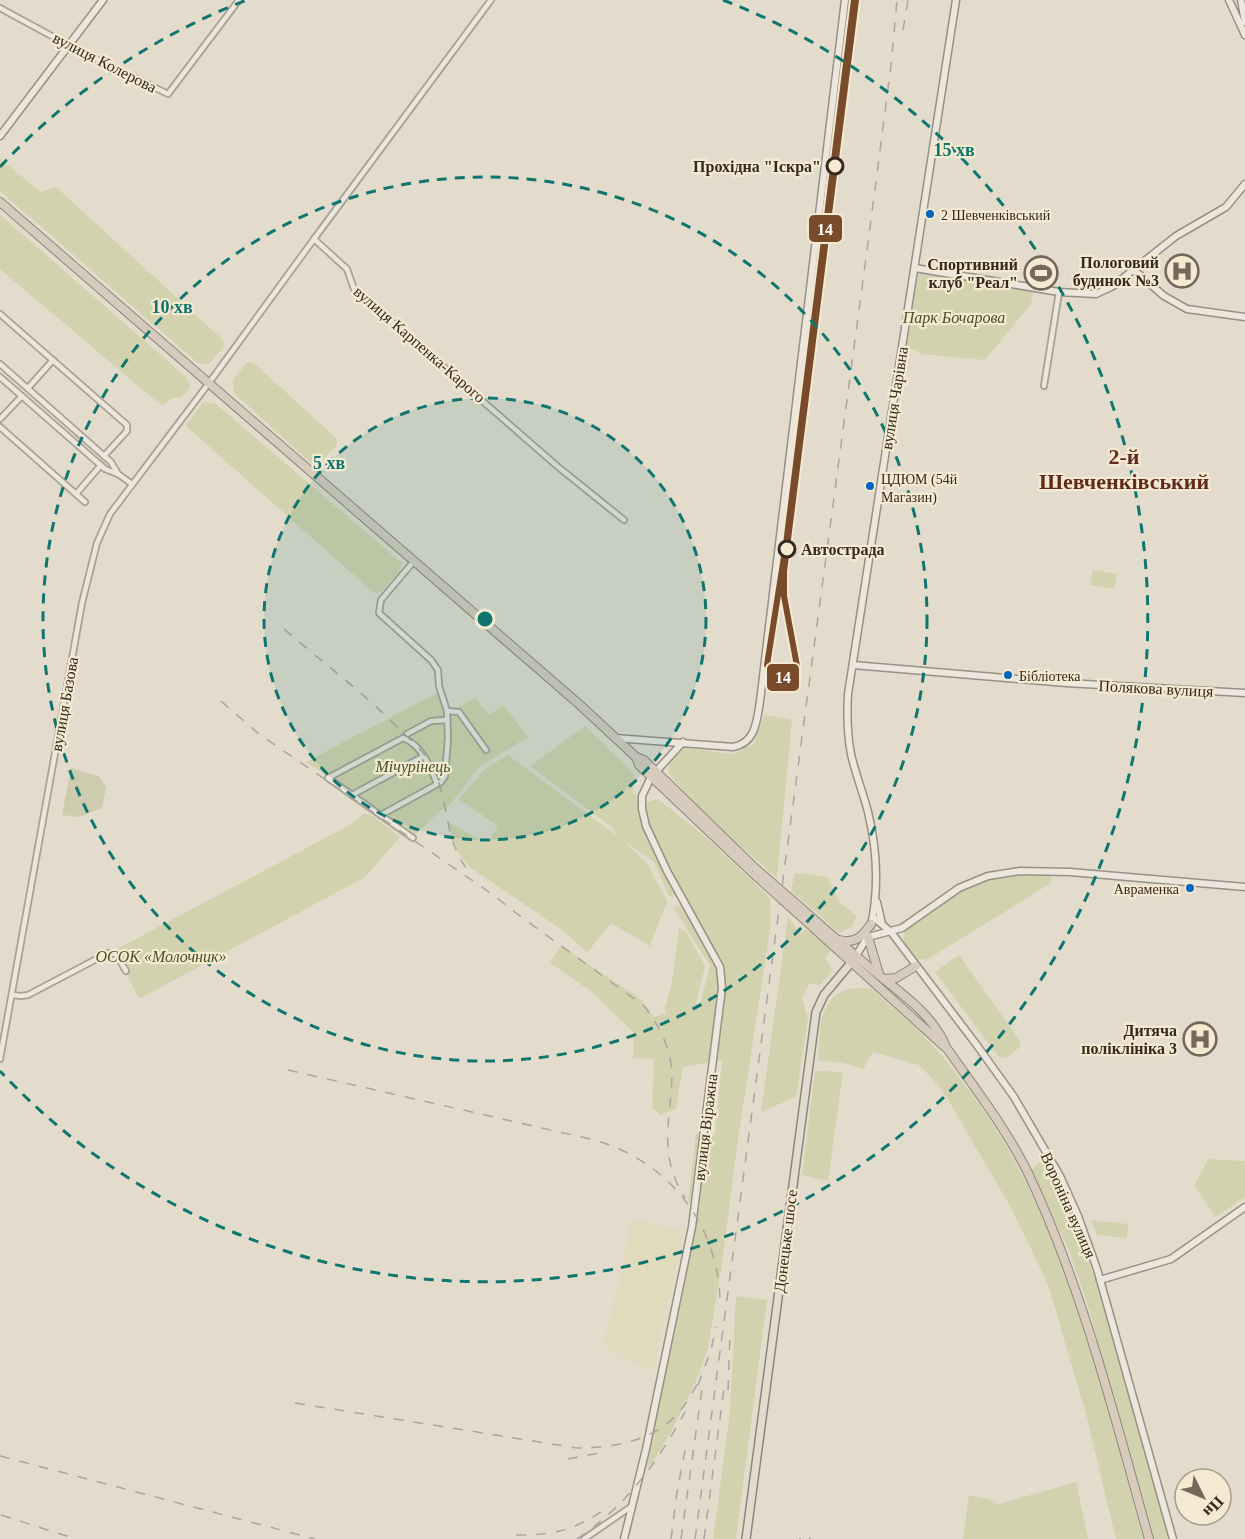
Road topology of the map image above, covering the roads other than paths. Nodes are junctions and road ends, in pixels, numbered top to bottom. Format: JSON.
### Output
{"nodes":[{"id":1,"x":103,"y":0,"type":"edge"},
{"id":2,"x":239,"y":0,"type":"edge"},
{"id":3,"x":491,"y":0,"type":"edge"},
{"id":4,"x":845,"y":0,"type":"edge"},
{"id":5,"x":956,"y":0,"type":"edge"},
{"id":6,"x":1229,"y":0,"type":"edge"},
{"id":7,"x":1241,"y":0,"type":"edge"},
{"id":8,"x":0,"y":8,"type":"edge"},
{"id":9,"x":1245,"y":22,"type":"edge"},
{"id":10,"x":1245,"y":35,"type":"edge"},
{"id":11,"x":70,"y":46,"type":"junction"},
{"id":12,"x":0,"y":136,"type":"edge"},
{"id":13,"x":1245,"y":184,"type":"edge"},
{"id":14,"x":0,"y":202,"type":"edge"},
{"id":15,"x":314,"y":239,"type":"junction"},
{"id":16,"x":915,"y":268,"type":"junction"},
{"id":17,"x":1134,"y":270,"type":"junction"},
{"id":18,"x":1059,"y":292,"type":"junction"},
{"id":19,"x":0,"y":314,"type":"edge"},
{"id":20,"x":1245,"y":317,"type":"edge"},
{"id":21,"x":53,"y":360,"type":"junction"},
{"id":22,"x":0,"y":364,"type":"edge"},
{"id":23,"x":0,"y":377,"type":"edge"},
{"id":24,"x":209,"y":383,"type":"junction"},
{"id":25,"x":1044,"y":386,"type":"dead end"},
{"id":26,"x":28,"y":388,"type":"junction"},
{"id":27,"x":22,"y":396,"type":"junction"},
{"id":28,"x":0,"y":420,"type":"edge"},
{"id":29,"x":0,"y":427,"type":"edge"},
{"id":30,"x":104,"y":456,"type":"junction"},
{"id":31,"x":100,"y":465,"type":"junction"},
{"id":32,"x":118,"y":474,"type":"junction"},
{"id":33,"x":132,"y":484,"type":"junction"},
{"id":34,"x":76,"y":494,"type":"junction"},
{"id":35,"x":85,"y":502,"type":"dead end"},
{"id":36,"x":624,"y":520,"type":"dead end"},
{"id":37,"x":414,"y":561,"type":"junction"},
{"id":38,"x":853,"y":665,"type":"junction"},
{"id":39,"x":1245,"y":693,"type":"edge"},
{"id":40,"x":447,"y":711,"type":"junction"},
{"id":41,"x":447,"y":720,"type":"junction"},
{"id":42,"x":407,"y":734,"type":"dead end"},
{"id":43,"x":615,"y":738,"type":"junction"},
{"id":44,"x":683,"y":742,"type":"junction"},
{"id":45,"x":486,"y":750,"type":"dead end"},
{"id":46,"x":422,"y":757,"type":"dead end"},
{"id":47,"x":654,"y":774,"type":"junction"},
{"id":48,"x":437,"y":783,"type":"junction"},
{"id":49,"x":352,"y":795,"type":"junction"},
{"id":50,"x":381,"y":815,"type":"junction"},
{"id":51,"x":413,"y":838,"type":"dead end"},
{"id":52,"x":1245,"y":887,"type":"edge"},
{"id":53,"x":876,"y":896,"type":"junction"},
{"id":54,"x":807,"y":918,"type":"junction"},
{"id":55,"x":872,"y":920,"type":"junction"},
{"id":56,"x":882,"y":924,"type":"junction"},
{"id":57,"x":891,"y":932,"type":"junction"},
{"id":58,"x":868,"y":937,"type":"junction"},
{"id":59,"x":837,"y":939,"type":"junction"},
{"id":60,"x":854,"y":959,"type":"junction"},
{"id":61,"x":916,"y":966,"type":"junction"},
{"id":62,"x":126,"y":971,"type":"dead end"},
{"id":63,"x":903,"y":973,"type":"junction"},
{"id":64,"x":882,"y":977,"type":"junction"},
{"id":65,"x":12,"y":995,"type":"junction"},
{"id":66,"x":907,"y":999,"type":"junction"},
{"id":67,"x":946,"y":1047,"type":"junction"},
{"id":68,"x":0,"y":1059,"type":"edge"},
{"id":69,"x":1245,"y":1207,"type":"edge"},
{"id":70,"x":1100,"y":1280,"type":"junction"},
{"id":71,"x":632,"y":1506,"type":"junction"},
{"id":72,"x":584,"y":1539,"type":"edge"},
{"id":73,"x":624,"y":1539,"type":"edge"},
{"id":74,"x":746,"y":1539,"type":"edge"},
{"id":75,"x":1149,"y":1539,"type":"edge"},
{"id":76,"x":1173,"y":1539,"type":"edge"}],
"edges":[{"from":1,"to":11,"type":"street"},
{"from":2,"to":11,"type":"street","name":"вулиця Колерова"},
{"from":3,"to":15,"type":"street"},
{"from":4,"to":44,"type":"street"},
{"from":5,"to":16,"type":"street","name":"вулиця Чарівна"},
{"from":6,"to":10,"type":"street"},
{"from":7,"to":9,"type":"street"},
{"from":8,"to":11,"type":"street","name":"вулиця Колерова"},
{"from":11,"to":12,"type":"street"},
{"from":13,"to":17,"type":"street"},
{"from":14,"to":24,"type":"highway"},
{"from":15,"to":24,"type":"street"},
{"from":15,"to":36,"type":"street","name":"вулиця Карпенка-Карого"},
{"from":16,"to":18,"type":"street"},
{"from":16,"to":38,"type":"street","name":"вулиця Чарівна"},
{"from":17,"to":18,"type":"street"},
{"from":17,"to":20,"type":"street"},
{"from":18,"to":25,"type":"street"},
{"from":19,"to":21,"type":"street"},
{"from":21,"to":26,"type":"street"},
{"from":21,"to":30,"type":"street"},
{"from":22,"to":26,"type":"street"},
{"from":23,"to":27,"type":"street"},
{"from":24,"to":33,"type":"street","name":"вулиця Базова"},
{"from":24,"to":37,"type":"highway"},
{"from":26,"to":30,"type":"street"},
{"from":27,"to":28,"type":"street"},
{"from":27,"to":31,"type":"street"},
{"from":29,"to":34,"type":"street"},
{"from":30,"to":32,"type":"street"},
{"from":31,"to":32,"type":"street"},
{"from":31,"to":34,"type":"street"},
{"from":32,"to":33,"type":"street"},
{"from":33,"to":65,"type":"street","name":"вулиця Базова"},
{"from":34,"to":35,"type":"street"},
{"from":37,"to":40,"type":"street"},
{"from":37,"to":43,"type":"highway"},
{"from":38,"to":39,"type":"street","name":"Полякова вулиця"},
{"from":38,"to":53,"type":"street","name":"вулиця Чарівна"},
{"from":40,"to":41,"type":"street"},
{"from":40,"to":45,"type":"street"},
{"from":41,"to":42,"type":"street"},
{"from":41,"to":48,"type":"street"},
{"from":43,"to":44,"type":"street"},
{"from":43,"to":47,"type":"highway"},
{"from":44,"to":47,"type":"street","name":"вулиця Віражна"},
{"from":46,"to":49,"type":"street"},
{"from":47,"to":54,"type":"highway","bridge":true},
{"from":47,"to":71,"type":"street","name":"вулиця Віражна"},
{"from":48,"to":49,"type":"street"},
{"from":48,"to":50,"type":"street"},
{"from":49,"to":50,"type":"street"},
{"from":50,"to":51,"type":"street"},
{"from":52,"to":57,"type":"street"},
{"from":53,"to":55,"type":"street","name":"вулиця Чарівна"},
{"from":53,"to":56,"type":"street"},
{"from":54,"to":59,"type":"highway"},
{"from":54,"to":60,"type":"highway"},
{"from":55,"to":56,"type":"street","name":"Вороніна вулиця"},
{"from":55,"to":58,"type":"street","name":"вулиця Чарівна"},
{"from":55,"to":59,"type":"highway"},
{"from":56,"to":57,"type":"street","name":"Вороніна вулиця"},
{"from":57,"to":58,"type":"street"},
{"from":57,"to":61,"type":"street","name":"Вороніна вулиця"},
{"from":58,"to":60,"type":"street","name":"вулиця Чарівна"},
{"from":58,"to":64,"type":"highway"},
{"from":59,"to":60,"type":"highway"},
{"from":60,"to":64,"type":"highway"},
{"from":60,"to":67,"type":"highway"},
{"from":60,"to":74,"type":"main road","name":"Донецьке шосе"},
{"from":61,"to":63,"type":"highway"},
{"from":61,"to":70,"type":"street","name":"Вороніна вулиця"},
{"from":62,"to":65,"type":"street"},
{"from":63,"to":64,"type":"highway"},
{"from":63,"to":66,"type":"highway"},
{"from":64,"to":66,"type":"highway"},
{"from":65,"to":68,"type":"street","name":"вулиця Базова"},
{"from":66,"to":67,"type":"highway"},
{"from":67,"to":75,"type":"highway"},
{"from":69,"to":70,"type":"street"},
{"from":70,"to":76,"type":"street","name":"Вороніна вулиця"},
{"from":71,"to":72,"type":"street"},
{"from":71,"to":73,"type":"street","name":"вулиця Віражна"}]}
